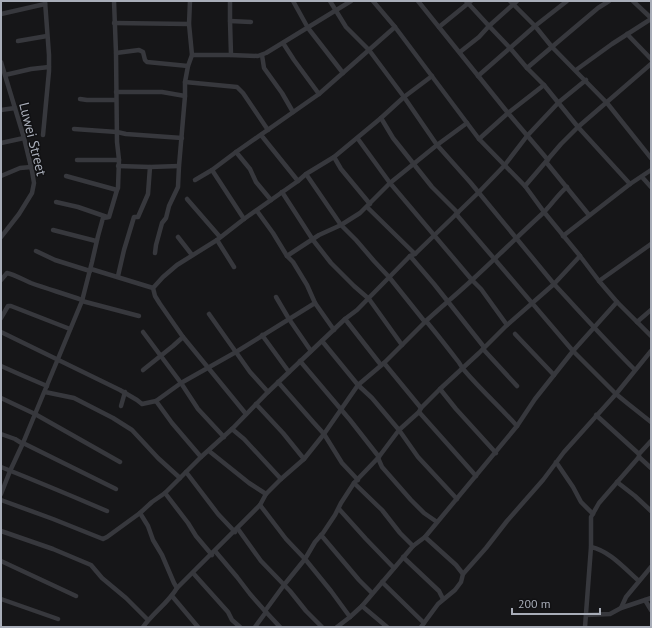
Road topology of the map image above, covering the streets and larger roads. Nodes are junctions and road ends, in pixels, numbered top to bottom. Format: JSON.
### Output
{"nodes":[{"id":1,"x":114,"y":1,"type":"edge"},
{"id":2,"x":190,"y":1,"type":"edge"},
{"id":3,"x":230,"y":1,"type":"edge"},
{"id":4,"x":293,"y":1,"type":"edge"},
{"id":5,"x":330,"y":1,"type":"edge"},
{"id":6,"x":351,"y":1,"type":"edge"},
{"id":7,"x":567,"y":1,"type":"edge"},
{"id":8,"x":609,"y":1,"type":"edge"},
{"id":9,"x":633,"y":1,"type":"edge"},
{"id":10,"x":45,"y":2,"type":"edge"},
{"id":11,"x":375,"y":2,"type":"edge"},
{"id":12,"x":421,"y":2,"type":"edge"},
{"id":13,"x":468,"y":2,"type":"edge"},
{"id":14,"x":514,"y":2,"type":"edge"},
{"id":15,"x":336,"y":11,"type":"junction"},
{"id":16,"x":1,"y":14,"type":"edge"},
{"id":17,"x":651,"y":19,"type":"edge"},
{"id":18,"x":230,"y":21,"type":"junction"},
{"id":19,"x":251,"y":22,"type":"dead end"},
{"id":20,"x":114,"y":23,"type":"junction"},
{"id":21,"x":189,"y":24,"type":"junction"},
{"id":22,"x":488,"y":26,"type":"junction"},
{"id":23,"x":535,"y":26,"type":"junction"},
{"id":24,"x":395,"y":27,"type":"junction"},
{"id":25,"x":439,"y":27,"type":"junction"},
{"id":26,"x":308,"y":28,"type":"junction"},
{"id":27,"x":626,"y":34,"type":"junction"},
{"id":28,"x":47,"y":36,"type":"junction"},
{"id":29,"x":18,"y":41,"type":"dead end"},
{"id":30,"x":282,"y":43,"type":"junction"},
{"id":31,"x":552,"y":47,"type":"junction"},
{"id":32,"x":510,"y":48,"type":"junction"},
{"id":33,"x":368,"y":50,"type":"junction"},
{"id":34,"x":460,"y":52,"type":"junction"},
{"id":35,"x":116,"y":53,"type":"junction"},
{"id":36,"x":192,"y":55,"type":"junction"},
{"id":37,"x":231,"y":55,"type":"junction"},
{"id":38,"x":262,"y":55,"type":"junction"},
{"id":39,"x":651,"y":59,"type":"edge"},
{"id":40,"x":1,"y":62,"type":"edge"},
{"id":41,"x":651,"y":64,"type":"edge"},
{"id":42,"x":188,"y":66,"type":"junction"},
{"id":43,"x":49,"y":67,"type":"junction"},
{"id":44,"x":527,"y":68,"type":"junction"},
{"id":45,"x":576,"y":70,"type":"junction"},
{"id":46,"x":343,"y":73,"type":"junction"},
{"id":47,"x":432,"y":76,"type":"junction"},
{"id":48,"x":478,"y":76,"type":"junction"},
{"id":49,"x":4,"y":78,"type":"edge"},
{"id":50,"x":586,"y":80,"type":"junction"},
{"id":51,"x":185,"y":82,"type":"junction"},
{"id":52,"x":544,"y":84,"type":"junction"},
{"id":53,"x":116,"y":92,"type":"junction"},
{"id":54,"x":319,"y":94,"type":"junction"},
{"id":55,"x":185,"y":96,"type":"junction"},
{"id":56,"x":404,"y":97,"type":"junction"},
{"id":57,"x":80,"y":99,"type":"dead end"},
{"id":58,"x":116,"y":100,"type":"junction"},
{"id":59,"x":559,"y":102,"type":"junction"},
{"id":60,"x":607,"y":103,"type":"junction"},
{"id":61,"x":14,"y":108,"type":"junction"},
{"id":62,"x":1,"y":110,"type":"edge"},
{"id":63,"x":293,"y":112,"type":"junction"},
{"id":64,"x":508,"y":113,"type":"junction"},
{"id":65,"x":381,"y":118,"type":"junction"},
{"id":66,"x":467,"y":123,"type":"junction"},
{"id":67,"x":578,"y":127,"type":"junction"},
{"id":68,"x":74,"y":129,"type":"dead end"},
{"id":69,"x":268,"y":130,"type":"junction"},
{"id":70,"x":117,"y":132,"type":"junction"},
{"id":71,"x":43,"y":135,"type":"dead end"},
{"id":72,"x":261,"y":135,"type":"junction"},
{"id":73,"x":527,"y":136,"type":"junction"},
{"id":74,"x":24,"y":138,"type":"junction"},
{"id":75,"x":182,"y":138,"type":"junction"},
{"id":76,"x":358,"y":139,"type":"junction"},
{"id":77,"x":479,"y":139,"type":"junction"},
{"id":78,"x":1,"y":143,"type":"edge"},
{"id":79,"x":437,"y":145,"type":"junction"},
{"id":80,"x":236,"y":152,"type":"junction"},
{"id":81,"x":334,"y":157,"type":"junction"},
{"id":82,"x":651,"y":158,"type":"edge"},
{"id":83,"x":77,"y":160,"type":"dead end"},
{"id":84,"x":119,"y":160,"type":"junction"},
{"id":85,"x":547,"y":161,"type":"junction"},
{"id":86,"x":414,"y":164,"type":"junction"},
{"id":87,"x":118,"y":166,"type":"junction"},
{"id":88,"x":179,"y":166,"type":"junction"},
{"id":89,"x":504,"y":166,"type":"junction"},
{"id":90,"x":31,"y":167,"type":"junction"},
{"id":91,"x":150,"y":167,"type":"junction"},
{"id":92,"x":212,"y":170,"type":"junction"},
{"id":93,"x":651,"y":170,"type":"edge"},
{"id":94,"x":306,"y":174,"type":"junction"},
{"id":95,"x":1,"y":176,"type":"edge"},
{"id":96,"x":66,"y":176,"type":"dead end"},
{"id":97,"x":642,"y":177,"type":"junction"},
{"id":98,"x":195,"y":180,"type":"dead end"},
{"id":99,"x":298,"y":181,"type":"junction"},
{"id":100,"x":390,"y":183,"type":"junction"},
{"id":101,"x":630,"y":184,"type":"junction"},
{"id":102,"x":525,"y":186,"type":"junction"},
{"id":103,"x":567,"y":187,"type":"junction"},
{"id":104,"x":651,"y":187,"type":"edge"},
{"id":105,"x":117,"y":190,"type":"junction"},
{"id":106,"x":282,"y":192,"type":"junction"},
{"id":107,"x":478,"y":193,"type":"junction"},
{"id":108,"x":186,"y":198,"type":"dead end"},
{"id":109,"x":271,"y":200,"type":"junction"},
{"id":110,"x":56,"y":202,"type":"dead end"},
{"id":111,"x":369,"y":205,"type":"junction"},
{"id":112,"x":256,"y":211,"type":"junction"},
{"id":113,"x":544,"y":212,"type":"junction"},
{"id":114,"x":457,"y":213,"type":"junction"},
{"id":115,"x":589,"y":215,"type":"junction"},
{"id":116,"x":109,"y":218,"type":"junction"},
{"id":117,"x":244,"y":219,"type":"junction"},
{"id":118,"x":341,"y":225,"type":"junction"},
{"id":119,"x":53,"y":230,"type":"dead end"},
{"id":120,"x":434,"y":235,"type":"junction"},
{"id":121,"x":563,"y":236,"type":"junction"},
{"id":122,"x":1,"y":237,"type":"edge"},
{"id":123,"x":178,"y":237,"type":"dead end"},
{"id":124,"x":218,"y":238,"type":"junction"},
{"id":125,"x":516,"y":238,"type":"junction"},
{"id":126,"x":313,"y":240,"type":"junction"},
{"id":127,"x":96,"y":242,"type":"junction"},
{"id":128,"x":651,"y":244,"type":"edge"},
{"id":129,"x":36,"y":251,"type":"dead end"},
{"id":130,"x":155,"y":253,"type":"dead end"},
{"id":131,"x":192,"y":255,"type":"junction"},
{"id":132,"x":412,"y":255,"type":"junction"},
{"id":133,"x":287,"y":256,"type":"junction"},
{"id":134,"x":580,"y":256,"type":"junction"},
{"id":135,"x":494,"y":258,"type":"junction"},
{"id":136,"x":234,"y":267,"type":"dead end"},
{"id":137,"x":90,"y":270,"type":"junction"},
{"id":138,"x":118,"y":276,"type":"junction"},
{"id":139,"x":389,"y":277,"type":"junction"},
{"id":140,"x":1,"y":280,"type":"edge"},
{"id":141,"x":472,"y":280,"type":"junction"},
{"id":142,"x":599,"y":281,"type":"junction"},
{"id":143,"x":554,"y":284,"type":"junction"},
{"id":144,"x":153,"y":288,"type":"junction"},
{"id":145,"x":276,"y":297,"type":"dead end"},
{"id":146,"x":369,"y":299,"type":"junction"},
{"id":147,"x":82,"y":300,"type":"junction"},
{"id":148,"x":448,"y":301,"type":"junction"},
{"id":149,"x":617,"y":302,"type":"junction"},
{"id":150,"x":315,"y":303,"type":"junction"},
{"id":151,"x":532,"y":303,"type":"junction"},
{"id":152,"x":651,"y":310,"type":"edge"},
{"id":153,"x":209,"y":314,"type":"dead end"},
{"id":154,"x":139,"y":316,"type":"dead end"},
{"id":155,"x":1,"y":318,"type":"edge"},
{"id":156,"x":289,"y":319,"type":"junction"},
{"id":157,"x":346,"y":319,"type":"junction"},
{"id":158,"x":426,"y":322,"type":"junction"},
{"id":159,"x":637,"y":322,"type":"junction"},
{"id":160,"x":507,"y":325,"type":"junction"},
{"id":161,"x":70,"y":328,"type":"junction"},
{"id":162,"x":594,"y":328,"type":"junction"},
{"id":163,"x":334,"y":330,"type":"junction"},
{"id":164,"x":1,"y":332,"type":"edge"},
{"id":165,"x":143,"y":332,"type":"dead end"},
{"id":166,"x":515,"y":334,"type":"dead end"},
{"id":167,"x":262,"y":335,"type":"junction"},
{"id":168,"x":651,"y":336,"type":"edge"},
{"id":169,"x":183,"y":337,"type":"junction"},
{"id":170,"x":322,"y":341,"type":"junction"},
{"id":171,"x":402,"y":345,"type":"junction"},
{"id":172,"x":484,"y":348,"type":"junction"},
{"id":173,"x":573,"y":350,"type":"junction"},
{"id":174,"x":651,"y":351,"type":"edge"},
{"id":175,"x":236,"y":352,"type":"junction"},
{"id":176,"x":311,"y":352,"type":"junction"},
{"id":177,"x":160,"y":356,"type":"junction"},
{"id":178,"x":58,"y":359,"type":"junction"},
{"id":179,"x":300,"y":361,"type":"junction"},
{"id":180,"x":383,"y":364,"type":"junction"},
{"id":181,"x":1,"y":366,"type":"edge"},
{"id":182,"x":208,"y":367,"type":"junction"},
{"id":183,"x":462,"y":369,"type":"junction"},
{"id":184,"x":143,"y":370,"type":"dead end"},
{"id":185,"x":635,"y":370,"type":"junction"},
{"id":186,"x":289,"y":372,"type":"junction"},
{"id":187,"x":554,"y":376,"type":"junction"},
{"id":188,"x":278,"y":382,"type":"junction"},
{"id":189,"x":181,"y":383,"type":"junction"},
{"id":190,"x":358,"y":385,"type":"junction"},
{"id":191,"x":47,"y":386,"type":"junction"},
{"id":192,"x":517,"y":386,"type":"dead end"},
{"id":193,"x":440,"y":389,"type":"junction"},
{"id":194,"x":45,"y":392,"type":"junction"},
{"id":195,"x":125,"y":392,"type":"junction"},
{"id":196,"x":268,"y":392,"type":"junction"},
{"id":197,"x":616,"y":394,"type":"junction"},
{"id":198,"x":1,"y":398,"type":"edge"},
{"id":199,"x":156,"y":401,"type":"junction"},
{"id":200,"x":256,"y":404,"type":"junction"},
{"id":201,"x":121,"y":406,"type":"dead end"},
{"id":202,"x":341,"y":410,"type":"junction"},
{"id":203,"x":420,"y":410,"type":"junction"},
{"id":204,"x":35,"y":414,"type":"junction"},
{"id":205,"x":246,"y":414,"type":"junction"},
{"id":206,"x":596,"y":415,"type":"junction"},
{"id":207,"x":651,"y":422,"type":"edge"},
{"id":208,"x":517,"y":426,"type":"junction"},
{"id":209,"x":232,"y":429,"type":"junction"},
{"id":210,"x":399,"y":430,"type":"junction"},
{"id":211,"x":1,"y":434,"type":"edge"},
{"id":212,"x":324,"y":434,"type":"junction"},
{"id":213,"x":224,"y":436,"type":"junction"},
{"id":214,"x":651,"y":441,"type":"edge"},
{"id":215,"x":23,"y":444,"type":"junction"},
{"id":216,"x":209,"y":451,"type":"junction"},
{"id":217,"x":496,"y":453,"type":"junction"},
{"id":218,"x":639,"y":455,"type":"junction"},
{"id":219,"x":201,"y":457,"type":"junction"},
{"id":220,"x":378,"y":458,"type":"junction"},
{"id":221,"x":304,"y":459,"type":"junction"},
{"id":222,"x":120,"y":462,"type":"dead end"},
{"id":223,"x":556,"y":462,"type":"junction"},
{"id":224,"x":1,"y":467,"type":"edge"},
{"id":225,"x":651,"y":468,"type":"edge"},
{"id":226,"x":10,"y":471,"type":"junction"},
{"id":227,"x":186,"y":472,"type":"junction"},
{"id":228,"x":476,"y":476,"type":"junction"},
{"id":229,"x":180,"y":478,"type":"junction"},
{"id":230,"x":282,"y":478,"type":"junction"},
{"id":231,"x":356,"y":482,"type":"junction"},
{"id":232,"x":617,"y":482,"type":"junction"},
{"id":233,"x":116,"y":489,"type":"dead end"},
{"id":234,"x":165,"y":493,"type":"junction"},
{"id":235,"x":1,"y":494,"type":"edge"},
{"id":236,"x":266,"y":494,"type":"junction"},
{"id":237,"x":457,"y":498,"type":"junction"},
{"id":238,"x":1,"y":500,"type":"edge"},
{"id":239,"x":260,"y":506,"type":"junction"},
{"id":240,"x":339,"y":509,"type":"junction"},
{"id":241,"x":107,"y":511,"type":"dead end"},
{"id":242,"x":651,"y":511,"type":"edge"},
{"id":243,"x":140,"y":513,"type":"junction"},
{"id":244,"x":593,"y":514,"type":"junction"},
{"id":245,"x":437,"y":522,"type":"junction"},
{"id":246,"x":236,"y":530,"type":"junction"},
{"id":247,"x":1,"y":532,"type":"edge"},
{"id":248,"x":321,"y":535,"type":"junction"},
{"id":249,"x":425,"y":537,"type":"junction"},
{"id":250,"x":413,"y":546,"type":"junction"},
{"id":251,"x":591,"y":547,"type":"junction"},
{"id":252,"x":213,"y":553,"type":"junction"},
{"id":253,"x":403,"y":557,"type":"junction"},
{"id":254,"x":305,"y":559,"type":"junction"},
{"id":255,"x":1,"y":561,"type":"edge"},
{"id":256,"x":651,"y":567,"type":"edge"},
{"id":257,"x":394,"y":568,"type":"junction"},
{"id":258,"x":193,"y":572,"type":"junction"},
{"id":259,"x":463,"y":574,"type":"junction"},
{"id":260,"x":638,"y":581,"type":"junction"},
{"id":261,"x":382,"y":582,"type":"junction"},
{"id":262,"x":284,"y":585,"type":"junction"},
{"id":263,"x":178,"y":588,"type":"junction"},
{"id":264,"x":372,"y":593,"type":"junction"},
{"id":265,"x":76,"y":596,"type":"dead end"},
{"id":266,"x":172,"y":596,"type":"junction"},
{"id":267,"x":651,"y":598,"type":"edge"},
{"id":268,"x":1,"y":599,"type":"edge"},
{"id":269,"x":443,"y":600,"type":"junction"},
{"id":270,"x":646,"y":600,"type":"junction"},
{"id":271,"x":362,"y":606,"type":"junction"},
{"id":272,"x":621,"y":608,"type":"junction"},
{"id":273,"x":651,"y":610,"type":"edge"},
{"id":274,"x":266,"y":611,"type":"junction"},
{"id":275,"x":586,"y":614,"type":"junction"},
{"id":276,"x":350,"y":617,"type":"junction"},
{"id":277,"x":58,"y":619,"type":"dead end"},
{"id":278,"x":148,"y":620,"type":"junction"},
{"id":279,"x":422,"y":625,"type":"edge"},
{"id":280,"x":143,"y":627,"type":"edge"},
{"id":281,"x":198,"y":627,"type":"edge"},
{"id":282,"x":240,"y":627,"type":"edge"},
{"id":283,"x":255,"y":627,"type":"edge"},
{"id":284,"x":280,"y":627,"type":"edge"},
{"id":285,"x":322,"y":627,"type":"edge"},
{"id":286,"x":338,"y":627,"type":"edge"},
{"id":287,"x":386,"y":627,"type":"edge"},
{"id":288,"x":585,"y":627,"type":"edge"}],
"edges":[{"from":1,"to":20,"type":"street"},
{"from":2,"to":21,"type":"street"},
{"from":3,"to":18,"type":"street"},
{"from":4,"to":26,"type":"street"},
{"from":5,"to":15,"type":"street"},
{"from":6,"to":15,"type":"street"},
{"from":7,"to":23,"type":"street"},
{"from":8,"to":31,"type":"street"},
{"from":9,"to":17,"type":"street"},
{"from":10,"to":16,"type":"street"},
{"from":10,"to":28,"type":"street"},
{"from":11,"to":24,"type":"street"},
{"from":12,"to":25,"type":"street"},
{"from":13,"to":22,"type":"street"},
{"from":13,"to":25,"type":"street"},
{"from":14,"to":22,"type":"street"},
{"from":14,"to":23,"type":"street"},
{"from":15,"to":26,"type":"street"},
{"from":15,"to":33,"type":"street"},
{"from":17,"to":27,"type":"street"},
{"from":18,"to":19,"type":"street"},
{"from":18,"to":37,"type":"street"},
{"from":20,"to":21,"type":"street"},
{"from":20,"to":35,"type":"street"},
{"from":21,"to":36,"type":"street"},
{"from":22,"to":32,"type":"street"},
{"from":22,"to":34,"type":"street"},
{"from":23,"to":31,"type":"street"},
{"from":23,"to":32,"type":"street"},
{"from":24,"to":33,"type":"street"},
{"from":24,"to":47,"type":"street"},
{"from":25,"to":34,"type":"street"},
{"from":26,"to":30,"type":"street"},
{"from":26,"to":46,"type":"street"},
{"from":27,"to":39,"type":"street"},
{"from":27,"to":45,"type":"street"},
{"from":28,"to":29,"type":"street"},
{"from":28,"to":43,"type":"street"},
{"from":30,"to":38,"type":"street"},
{"from":30,"to":54,"type":"street"},
{"from":31,"to":44,"type":"street"},
{"from":31,"to":45,"type":"street"},
{"from":32,"to":44,"type":"street"},
{"from":32,"to":48,"type":"street"},
{"from":33,"to":46,"type":"street"},
{"from":33,"to":56,"type":"street"},
{"from":34,"to":48,"type":"street"},
{"from":35,"to":42,"type":"street"},
{"from":35,"to":53,"type":"street"},
{"from":36,"to":37,"type":"street"},
{"from":36,"to":42,"type":"street"},
{"from":37,"to":38,"type":"street"},
{"from":38,"to":63,"type":"street"},
{"from":40,"to":49,"type":"street","name":"Luwei Street"},
{"from":41,"to":60,"type":"street"},
{"from":42,"to":51,"type":"street"},
{"from":43,"to":49,"type":"street"},
{"from":43,"to":71,"type":"street"},
{"from":44,"to":52,"type":"street"},
{"from":45,"to":50,"type":"street"},
{"from":46,"to":54,"type":"street"},
{"from":47,"to":56,"type":"street"},
{"from":47,"to":66,"type":"street"},
{"from":48,"to":64,"type":"street"},
{"from":49,"to":61,"type":"street","name":"Luwei Street"},
{"from":50,"to":59,"type":"street"},
{"from":50,"to":60,"type":"street"},
{"from":51,"to":55,"type":"street"},
{"from":51,"to":69,"type":"street"},
{"from":52,"to":59,"type":"street"},
{"from":52,"to":64,"type":"street"},
{"from":53,"to":55,"type":"street"},
{"from":53,"to":58,"type":"street"},
{"from":54,"to":63,"type":"street"},
{"from":55,"to":75,"type":"street"},
{"from":56,"to":65,"type":"street"},
{"from":56,"to":79,"type":"street"},
{"from":57,"to":58,"type":"street"},
{"from":58,"to":70,"type":"street"},
{"from":59,"to":67,"type":"street"},
{"from":59,"to":73,"type":"street"},
{"from":60,"to":67,"type":"street"},
{"from":60,"to":82,"type":"street"},
{"from":61,"to":62,"type":"street"},
{"from":61,"to":74,"type":"street","name":"Luwei Street"},
{"from":63,"to":69,"type":"street"},
{"from":64,"to":73,"type":"street"},
{"from":64,"to":77,"type":"street"},
{"from":65,"to":76,"type":"street"},
{"from":65,"to":86,"type":"street"},
{"from":66,"to":77,"type":"street"},
{"from":66,"to":79,"type":"street"},
{"from":67,"to":85,"type":"street"},
{"from":67,"to":101,"type":"street"},
{"from":68,"to":70,"type":"street"},
{"from":69,"to":72,"type":"street"},
{"from":70,"to":75,"type":"street"},
{"from":70,"to":84,"type":"street"},
{"from":72,"to":80,"type":"street"},
{"from":72,"to":99,"type":"street"},
{"from":73,"to":85,"type":"street"},
{"from":73,"to":89,"type":"street"},
{"from":74,"to":78,"type":"street"},
{"from":74,"to":90,"type":"street","name":"Luwei Street"},
{"from":75,"to":88,"type":"street"},
{"from":76,"to":81,"type":"street"},
{"from":76,"to":100,"type":"street"},
{"from":77,"to":89,"type":"street"},
{"from":79,"to":86,"type":"street"},
{"from":79,"to":107,"type":"street"},
{"from":80,"to":92,"type":"street"},
{"from":80,"to":109,"type":"street"},
{"from":81,"to":94,"type":"street"},
{"from":81,"to":111,"type":"street"},
{"from":83,"to":84,"type":"street"},
{"from":84,"to":87,"type":"street"},
{"from":85,"to":102,"type":"street"},
{"from":85,"to":103,"type":"street"},
{"from":86,"to":100,"type":"street"},
{"from":86,"to":114,"type":"street"},
{"from":87,"to":91,"type":"street"},
{"from":87,"to":105,"type":"street"},
{"from":88,"to":91,"type":"street"},
{"from":88,"to":130,"type":"street"},
{"from":89,"to":102,"type":"street"},
{"from":89,"to":107,"type":"street"},
{"from":90,"to":95,"type":"street"},
{"from":90,"to":122,"type":"street","name":"Luwei Street"},
{"from":91,"to":138,"type":"street"},
{"from":92,"to":98,"type":"street"},
{"from":92,"to":117,"type":"street"},
{"from":93,"to":97,"type":"street"},
{"from":94,"to":99,"type":"street"},
{"from":94,"to":118,"type":"street"},
{"from":96,"to":105,"type":"street"},
{"from":97,"to":101,"type":"street"},
{"from":97,"to":104,"type":"street"},
{"from":99,"to":106,"type":"street"},
{"from":100,"to":111,"type":"street"},
{"from":100,"to":120,"type":"street"},
{"from":101,"to":115,"type":"street"},
{"from":102,"to":113,"type":"street"},
{"from":103,"to":113,"type":"street"},
{"from":103,"to":115,"type":"street"},
{"from":105,"to":116,"type":"street"},
{"from":106,"to":109,"type":"street"},
{"from":106,"to":126,"type":"street"},
{"from":107,"to":114,"type":"street"},
{"from":107,"to":125,"type":"street"},
{"from":108,"to":124,"type":"street"},
{"from":109,"to":112,"type":"street"},
{"from":110,"to":116,"type":"street"},
{"from":111,"to":118,"type":"street"},
{"from":111,"to":132,"type":"street"},
{"from":112,"to":117,"type":"street"},
{"from":112,"to":133,"type":"street"},
{"from":113,"to":121,"type":"street"},
{"from":113,"to":125,"type":"street"},
{"from":114,"to":120,"type":"street"},
{"from":114,"to":135,"type":"street"},
{"from":115,"to":121,"type":"street"},
{"from":116,"to":127,"type":"street"},
{"from":117,"to":124,"type":"street"},
{"from":118,"to":126,"type":"street"},
{"from":118,"to":139,"type":"street"},
{"from":119,"to":127,"type":"street"},
{"from":120,"to":132,"type":"street"},
{"from":120,"to":141,"type":"street"},
{"from":121,"to":134,"type":"street"},
{"from":123,"to":131,"type":"street"},
{"from":124,"to":131,"type":"street"},
{"from":124,"to":136,"type":"street"},
{"from":125,"to":135,"type":"street"},
{"from":125,"to":143,"type":"street"},
{"from":126,"to":133,"type":"street"},
{"from":126,"to":146,"type":"street"},
{"from":127,"to":137,"type":"street"},
{"from":128,"to":142,"type":"street"},
{"from":129,"to":137,"type":"street"},
{"from":131,"to":144,"type":"street"},
{"from":132,"to":139,"type":"street"},
{"from":132,"to":148,"type":"street"},
{"from":133,"to":150,"type":"street"},
{"from":134,"to":142,"type":"street"},
{"from":134,"to":143,"type":"street"},
{"from":135,"to":141,"type":"street"},
{"from":135,"to":151,"type":"street"},
{"from":137,"to":138,"type":"street"},
{"from":137,"to":147,"type":"street"},
{"from":138,"to":144,"type":"street"},
{"from":139,"to":146,"type":"street"},
{"from":139,"to":158,"type":"street"},
{"from":140,"to":147,"type":"street"},
{"from":141,"to":148,"type":"street"},
{"from":141,"to":160,"type":"street"},
{"from":142,"to":149,"type":"street"},
{"from":143,"to":151,"type":"street"},
{"from":143,"to":162,"type":"street"},
{"from":144,"to":169,"type":"street"},
{"from":145,"to":156,"type":"street"},
{"from":146,"to":157,"type":"street"},
{"from":146,"to":171,"type":"street"},
{"from":147,"to":154,"type":"street"},
{"from":147,"to":161,"type":"street"},
{"from":148,"to":158,"type":"street"},
{"from":148,"to":172,"type":"street"},
{"from":149,"to":159,"type":"street"},
{"from":149,"to":162,"type":"street"},
{"from":150,"to":156,"type":"street"},
{"from":150,"to":163,"type":"street"},
{"from":151,"to":160,"type":"street"},
{"from":151,"to":173,"type":"street"},
{"from":152,"to":159,"type":"street"},
{"from":153,"to":175,"type":"street"},
{"from":155,"to":161,"type":"street"},
{"from":156,"to":167,"type":"street"},
{"from":156,"to":176,"type":"street"},
{"from":157,"to":163,"type":"street"},
{"from":157,"to":180,"type":"street"},
{"from":158,"to":171,"type":"street"},
{"from":158,"to":183,"type":"street"},
{"from":159,"to":168,"type":"street"},
{"from":160,"to":172,"type":"street"},
{"from":161,"to":178,"type":"street"},
{"from":162,"to":173,"type":"street"},
{"from":162,"to":185,"type":"street"},
{"from":163,"to":170,"type":"street"},
{"from":164,"to":178,"type":"street"},
{"from":165,"to":177,"type":"street"},
{"from":166,"to":187,"type":"street"},
{"from":167,"to":175,"type":"street"},
{"from":167,"to":186,"type":"street"},
{"from":169,"to":177,"type":"street"},
{"from":169,"to":182,"type":"street"},
{"from":170,"to":176,"type":"street"},
{"from":170,"to":190,"type":"street"},
{"from":171,"to":180,"type":"street"},
{"from":172,"to":183,"type":"street"},
{"from":172,"to":192,"type":"street"},
{"from":173,"to":187,"type":"street"},
{"from":173,"to":197,"type":"street"},
{"from":174,"to":185,"type":"street"},
{"from":175,"to":182,"type":"street"},
{"from":175,"to":196,"type":"street"},
{"from":176,"to":179,"type":"street"},
{"from":177,"to":184,"type":"street"},
{"from":177,"to":189,"type":"street"},
{"from":178,"to":191,"type":"street"},
{"from":178,"to":195,"type":"street"},
{"from":179,"to":186,"type":"street"},
{"from":179,"to":202,"type":"street"},
{"from":180,"to":190,"type":"street"},
{"from":180,"to":203,"type":"street"},
{"from":181,"to":191,"type":"street"},
{"from":182,"to":189,"type":"street"},
{"from":182,"to":205,"type":"street"},
{"from":183,"to":193,"type":"street"},
{"from":183,"to":208,"type":"street"},
{"from":185,"to":197,"type":"street"},
{"from":186,"to":188,"type":"street"},
{"from":187,"to":208,"type":"street"},
{"from":188,"to":196,"type":"street"},
{"from":188,"to":212,"type":"street"},
{"from":189,"to":199,"type":"street"},
{"from":189,"to":213,"type":"street"},
{"from":190,"to":202,"type":"street"},
{"from":190,"to":210,"type":"street"},
{"from":191,"to":194,"type":"street"},
{"from":193,"to":203,"type":"street"},
{"from":193,"to":217,"type":"street"},
{"from":194,"to":204,"type":"street"},
{"from":194,"to":229,"type":"street"},
{"from":195,"to":199,"type":"street"},
{"from":195,"to":201,"type":"street"},
{"from":196,"to":200,"type":"street"},
{"from":197,"to":206,"type":"street"},
{"from":197,"to":207,"type":"street"},
{"from":198,"to":204,"type":"street"},
{"from":199,"to":219,"type":"street"},
{"from":200,"to":205,"type":"street"},
{"from":200,"to":221,"type":"street"},
{"from":202,"to":212,"type":"street"},
{"from":202,"to":220,"type":"street"},
{"from":203,"to":210,"type":"street"},
{"from":203,"to":228,"type":"street"},
{"from":204,"to":215,"type":"street"},
{"from":204,"to":222,"type":"street"},
{"from":205,"to":209,"type":"street"},
{"from":206,"to":218,"type":"street"},
{"from":206,"to":223,"type":"street"},
{"from":208,"to":217,"type":"street"},
{"from":209,"to":213,"type":"street"},
{"from":209,"to":230,"type":"street"},
{"from":210,"to":220,"type":"street"},
{"from":210,"to":237,"type":"street"},
{"from":211,"to":215,"type":"street"},
{"from":212,"to":221,"type":"street"},
{"from":212,"to":231,"type":"street"},
{"from":213,"to":216,"type":"street"},
{"from":214,"to":218,"type":"street"},
{"from":215,"to":226,"type":"street"},
{"from":215,"to":233,"type":"street"},
{"from":216,"to":219,"type":"street"},
{"from":216,"to":236,"type":"street"},
{"from":217,"to":228,"type":"street"},
{"from":218,"to":225,"type":"street"},
{"from":218,"to":232,"type":"street"},
{"from":219,"to":227,"type":"street"},
{"from":220,"to":231,"type":"street"},
{"from":220,"to":245,"type":"street"},
{"from":221,"to":230,"type":"street"},
{"from":223,"to":244,"type":"street"},
{"from":223,"to":259,"type":"street"},
{"from":224,"to":226,"type":"street"},
{"from":226,"to":235,"type":"street"},
{"from":226,"to":241,"type":"street"},
{"from":227,"to":229,"type":"street"},
{"from":227,"to":246,"type":"street"},
{"from":228,"to":237,"type":"street"},
{"from":229,"to":234,"type":"street"},
{"from":230,"to":236,"type":"street"},
{"from":231,"to":240,"type":"street"},
{"from":231,"to":250,"type":"street"},
{"from":232,"to":242,"type":"street"},
{"from":232,"to":244,"type":"street"},
{"from":234,"to":243,"type":"street"},
{"from":234,"to":252,"type":"street"},
{"from":236,"to":239,"type":"street"},
{"from":237,"to":245,"type":"street"},
{"from":238,"to":243,"type":"street"},
{"from":239,"to":246,"type":"street"},
{"from":239,"to":254,"type":"street"},
{"from":240,"to":248,"type":"street"},
{"from":240,"to":257,"type":"street"},
{"from":243,"to":263,"type":"street"},
{"from":244,"to":251,"type":"street"},
{"from":245,"to":249,"type":"street"},
{"from":246,"to":252,"type":"street"},
{"from":246,"to":262,"type":"street"},
{"from":247,"to":278,"type":"street"},
{"from":248,"to":254,"type":"street"},
{"from":248,"to":264,"type":"street"},
{"from":249,"to":250,"type":"street"},
{"from":249,"to":259,"type":"street"},
{"from":250,"to":253,"type":"street"},
{"from":251,"to":260,"type":"street"},
{"from":251,"to":275,"type":"street"},
{"from":252,"to":258,"type":"street"},
{"from":252,"to":274,"type":"street"},
{"from":253,"to":257,"type":"street"},
{"from":253,"to":269,"type":"street"},
{"from":254,"to":262,"type":"street"},
{"from":254,"to":276,"type":"street"},
{"from":255,"to":265,"type":"street"},
{"from":256,"to":260,"type":"street"},
{"from":257,"to":261,"type":"street"},
{"from":258,"to":263,"type":"street"},
{"from":258,"to":282,"type":"street"},
{"from":259,"to":269,"type":"street"},
{"from":260,"to":272,"type":"street"},
{"from":261,"to":264,"type":"street"},
{"from":261,"to":279,"type":"street"},
{"from":262,"to":274,"type":"street"},
{"from":262,"to":285,"type":"street"},
{"from":263,"to":266,"type":"street"},
{"from":264,"to":271,"type":"street"},
{"from":266,"to":278,"type":"street"},
{"from":266,"to":281,"type":"street"},
{"from":267,"to":270,"type":"street"},
{"from":268,"to":277,"type":"street"},
{"from":269,"to":279,"type":"street"},
{"from":270,"to":272,"type":"street"},
{"from":270,"to":273,"type":"street"},
{"from":271,"to":276,"type":"street"},
{"from":271,"to":287,"type":"street"},
{"from":272,"to":275,"type":"street"},
{"from":274,"to":283,"type":"street"},
{"from":274,"to":284,"type":"street"},
{"from":275,"to":288,"type":"street"},
{"from":276,"to":286,"type":"street"},
{"from":278,"to":280,"type":"street"}]}
